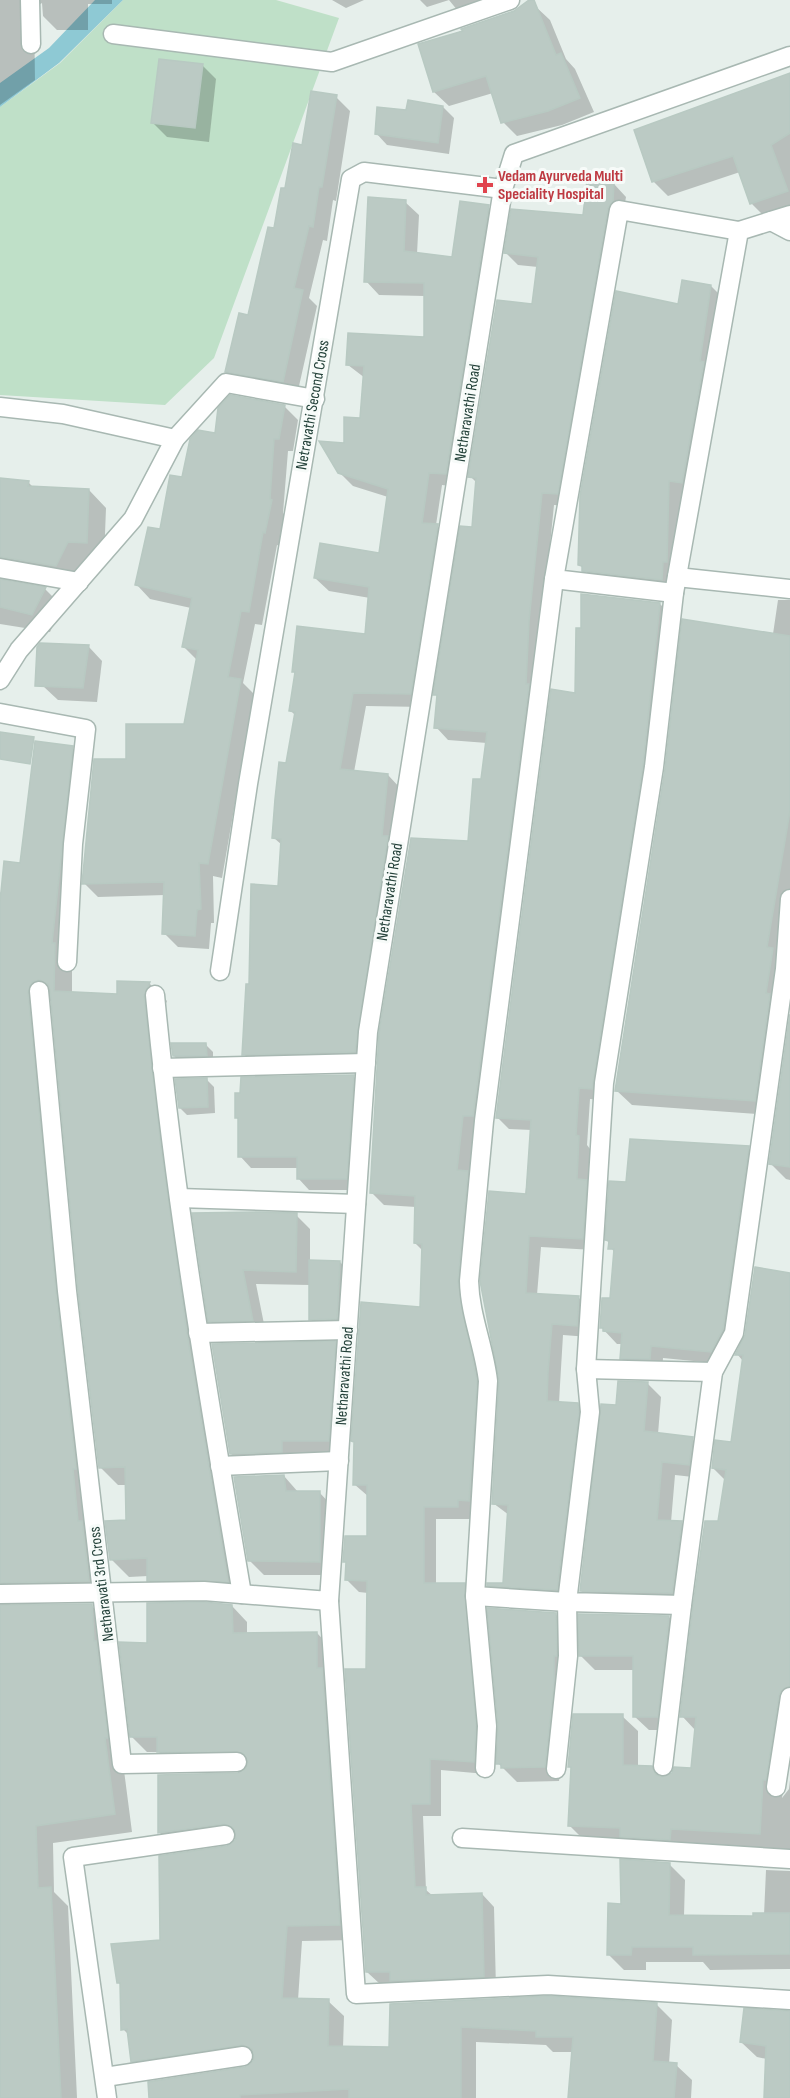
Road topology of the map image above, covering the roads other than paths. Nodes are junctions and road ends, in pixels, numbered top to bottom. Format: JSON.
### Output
{"nodes":[{"id":1,"x":30,"y":0,"type":"edge"},
{"id":2,"x":510,"y":0,"type":"edge"},
{"id":3,"x":113,"y":34,"type":"dead end"},
{"id":4,"x":31,"y":44,"type":"dead end"},
{"id":5,"x":790,"y":56,"type":"edge"},
{"id":6,"x":503,"y":189,"type":"junction"},
{"id":7,"x":790,"y":215,"type":"edge"},
{"id":8,"x":771,"y":221,"type":"junction"},
{"id":9,"x":739,"y":231,"type":"junction"},
{"id":10,"x":790,"y":231,"type":"edge"},
{"id":11,"x":315,"y":399,"type":"junction"},
{"id":12,"x":0,"y":407,"type":"edge"},
{"id":13,"x":176,"y":439,"type":"junction"},
{"id":14,"x":0,"y":568,"type":"edge"},
{"id":15,"x":554,"y":579,"type":"junction"},
{"id":16,"x":79,"y":582,"type":"junction"},
{"id":17,"x":675,"y":585,"type":"junction"},
{"id":18,"x":790,"y":589,"type":"edge"},
{"id":19,"x":0,"y":680,"type":"edge"},
{"id":20,"x":0,"y":713,"type":"edge"},
{"id":21,"x":790,"y":899,"type":"edge"},
{"id":22,"x":67,"y":962,"type":"dead end"},
{"id":23,"x":220,"y":971,"type":"dead end"},
{"id":24,"x":39,"y":991,"type":"dead end"},
{"id":25,"x":155,"y":995,"type":"dead end"},
{"id":26,"x":366,"y":1063,"type":"junction"},
{"id":27,"x":162,"y":1068,"type":"junction"},
{"id":28,"x":179,"y":1198,"type":"junction"},
{"id":29,"x":356,"y":1204,"type":"junction"},
{"id":30,"x":348,"y":1330,"type":"junction"},
{"id":31,"x":198,"y":1333,"type":"junction"},
{"id":32,"x":586,"y":1368,"type":"junction"},
{"id":33,"x":713,"y":1372,"type":"junction"},
{"id":34,"x":339,"y":1461,"type":"junction"},
{"id":35,"x":220,"y":1466,"type":"junction"},
{"id":36,"x":0,"y":1594,"type":"edge"},
{"id":37,"x":242,"y":1594,"type":"junction"},
{"id":38,"x":104,"y":1595,"type":"junction"},
{"id":39,"x":475,"y":1596,"type":"junction"},
{"id":40,"x":329,"y":1601,"type":"junction"},
{"id":41,"x":567,"y":1602,"type":"junction"},
{"id":42,"x":682,"y":1605,"type":"junction"},
{"id":43,"x":790,"y":1696,"type":"edge"},
{"id":44,"x":237,"y":1762,"type":"dead end"},
{"id":45,"x":663,"y":1766,"type":"dead end"},
{"id":46,"x":486,"y":1768,"type":"dead end"},
{"id":47,"x":556,"y":1769,"type":"dead end"},
{"id":48,"x":776,"y":1787,"type":"dead end"},
{"id":49,"x":225,"y":1835,"type":"dead end"},
{"id":50,"x":462,"y":1838,"type":"dead end"},
{"id":51,"x":790,"y":1859,"type":"edge"},
{"id":52,"x":790,"y":2000,"type":"edge"},
{"id":53,"x":243,"y":2056,"type":"dead end"},
{"id":54,"x":105,"y":2077,"type":"junction"},
{"id":55,"x":107,"y":2098,"type":"edge"}],
"edges":[{"from":1,"to":4,"type":"street"},
{"from":2,"to":3,"type":"street"},
{"from":5,"to":6,"type":"street","name":"Netharavathi Road"},
{"from":6,"to":11,"type":"street","name":"Netravathi Second Cross"},
{"from":6,"to":26,"type":"street","name":"Netharavathi Road"},
{"from":7,"to":8,"type":"street"},
{"from":8,"to":9,"type":"street"},
{"from":8,"to":10,"type":"street"},
{"from":9,"to":15,"type":"street"},
{"from":9,"to":17,"type":"street"},
{"from":11,"to":13,"type":"street"},
{"from":11,"to":23,"type":"street","name":"Netravathi Second Cross"},
{"from":12,"to":13,"type":"street"},
{"from":13,"to":16,"type":"street"},
{"from":14,"to":16,"type":"street"},
{"from":15,"to":17,"type":"street"},
{"from":15,"to":39,"type":"street"},
{"from":16,"to":19,"type":"street"},
{"from":17,"to":18,"type":"street"},
{"from":17,"to":32,"type":"street"},
{"from":20,"to":22,"type":"street"},
{"from":21,"to":33,"type":"street"},
{"from":24,"to":38,"type":"street","name":"Netharavati 3rd Cross"},
{"from":25,"to":27,"type":"street"},
{"from":26,"to":27,"type":"street"},
{"from":26,"to":29,"type":"street","name":"Netharavathi Road"},
{"from":27,"to":28,"type":"street"},
{"from":28,"to":29,"type":"street"},
{"from":28,"to":31,"type":"street"},
{"from":29,"to":30,"type":"street","name":"Netharavathi Road"},
{"from":30,"to":31,"type":"street"},
{"from":30,"to":34,"type":"street","name":"Netharavathi Road"},
{"from":31,"to":35,"type":"street"},
{"from":32,"to":33,"type":"street"},
{"from":32,"to":41,"type":"street"},
{"from":33,"to":42,"type":"street"},
{"from":34,"to":35,"type":"street"},
{"from":34,"to":40,"type":"street","name":"Netharavathi Road"},
{"from":35,"to":37,"type":"street"},
{"from":36,"to":38,"type":"street"},
{"from":37,"to":38,"type":"street"},
{"from":37,"to":40,"type":"street"},
{"from":38,"to":44,"type":"street","name":"Netharavati 3rd Cross"},
{"from":39,"to":41,"type":"street"},
{"from":39,"to":46,"type":"street"},
{"from":40,"to":52,"type":"street","name":"Netharavathi Road"},
{"from":41,"to":42,"type":"street"},
{"from":41,"to":47,"type":"street"},
{"from":42,"to":45,"type":"street"},
{"from":43,"to":48,"type":"street"},
{"from":49,"to":54,"type":"street"},
{"from":50,"to":51,"type":"street"},
{"from":53,"to":54,"type":"street"},
{"from":54,"to":55,"type":"street"}]}
